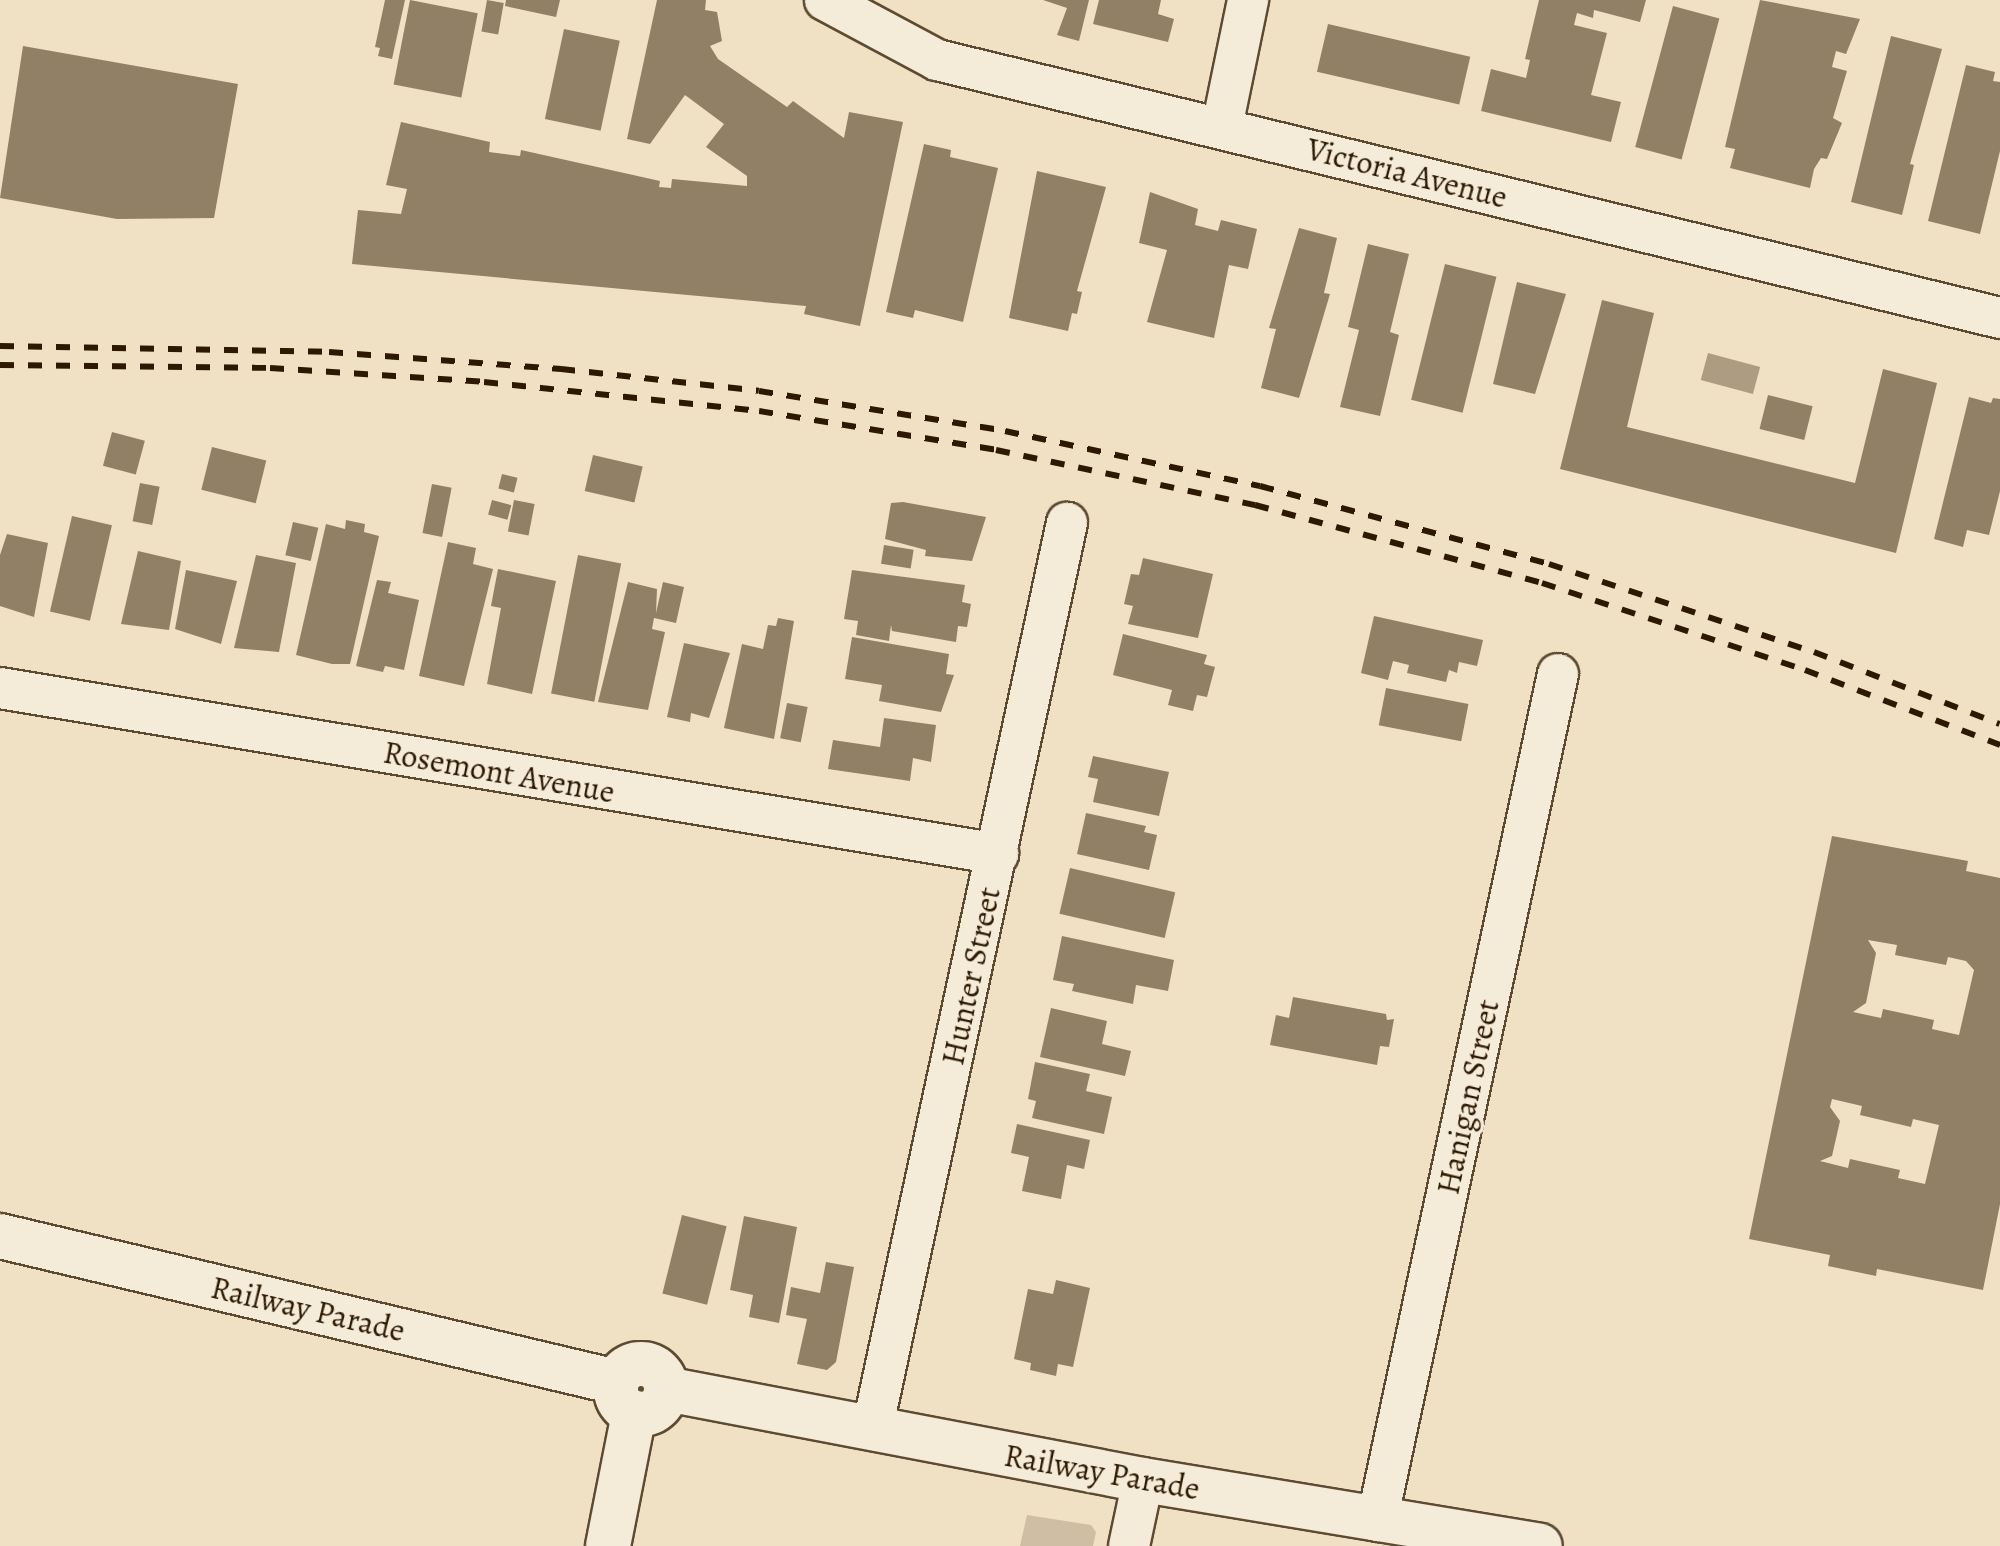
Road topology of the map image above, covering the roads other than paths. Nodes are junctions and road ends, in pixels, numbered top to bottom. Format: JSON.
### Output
{"nodes":[{"id":1,"x":825,"y":0,"type":"edge"},
{"id":2,"x":1248,"y":0,"type":"edge"},
{"id":3,"x":1222,"y":127,"type":"junction"},
{"id":4,"x":2000,"y":318,"type":"edge"},
{"id":5,"x":1067,"y":523,"type":"dead end"},
{"id":6,"x":1558,"y":674,"type":"dead end"},
{"id":7,"x":0,"y":688,"type":"edge"},
{"id":8,"x":998,"y":854,"type":"junction"},
{"id":9,"x":0,"y":1236,"type":"edge"},
{"id":10,"x":639,"y":1395,"type":"junction"},
{"id":11,"x":872,"y":1430,"type":"junction"},
{"id":12,"x":1143,"y":1480,"type":"junction"},
{"id":13,"x":1377,"y":1521,"type":"junction"},
{"id":14,"x":608,"y":1546,"type":"edge"},
{"id":15,"x":1129,"y":1546,"type":"edge"},
{"id":16,"x":1540,"y":1546,"type":"edge"}],
"edges":[{"from":1,"to":3,"type":"street","name":"Victoria Avenue"},
{"from":2,"to":3,"type":"street"},
{"from":3,"to":4,"type":"street","name":"Victoria Avenue"},
{"from":5,"to":8,"type":"street","name":"Hunter Street"},
{"from":6,"to":13,"type":"street","name":"Hanigan Street"},
{"from":7,"to":8,"type":"street","name":"Rosemont Avenue"},
{"from":8,"to":11,"type":"street","name":"Hunter Street"},
{"from":9,"to":10,"type":"street","name":"Railway Parade"},
{"from":10,"to":11,"type":"street","name":"Railway Parade"},
{"from":10,"to":14,"type":"street"},
{"from":11,"to":12,"type":"street","name":"Railway Parade"},
{"from":12,"to":13,"type":"street","name":"Railway Parade"},
{"from":12,"to":15,"type":"street"},
{"from":13,"to":16,"type":"street","name":"Railway Parade"}]}
